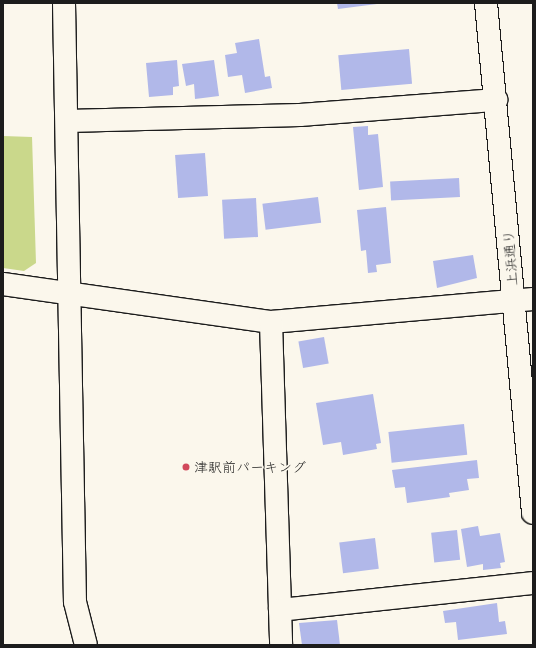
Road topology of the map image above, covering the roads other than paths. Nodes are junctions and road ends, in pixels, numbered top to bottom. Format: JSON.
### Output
{"nodes":[{"id":1,"x":64,"y":3,"type":"edge"},
{"id":2,"x":486,"y":3,"type":"edge"},
{"id":3,"x":496,"y":100,"type":"junction"},
{"id":4,"x":67,"y":121,"type":"junction"},
{"id":5,"x":3,"y":284,"type":"edge"},
{"id":6,"x":71,"y":293,"type":"junction"},
{"id":7,"x":523,"y":300,"type":"edge"},
{"id":8,"x":271,"y":322,"type":"junction"},
{"id":9,"x":533,"y":513,"type":"edge"},
{"id":10,"x":533,"y":583,"type":"edge"},
{"id":11,"x":280,"y":610,"type":"junction"},
{"id":12,"x":86,"y":645,"type":"edge"},
{"id":13,"x":281,"y":645,"type":"edge"}],
"edges":[{"from":1,"to":4,"type":"street"},
{"from":2,"to":3,"type":"street","name":"上浜通り"},
{"from":3,"to":4,"type":"street"},
{"from":3,"to":7,"type":"street","name":"上浜通り"},
{"from":4,"to":6,"type":"street"},
{"from":5,"to":6,"type":"street"},
{"from":6,"to":8,"type":"street"},
{"from":6,"to":12,"type":"street"},
{"from":7,"to":8,"type":"street"},
{"from":7,"to":9,"type":"street","name":"上浜通り"},
{"from":8,"to":11,"type":"street"},
{"from":10,"to":11,"type":"street"},
{"from":11,"to":13,"type":"street"}]}
